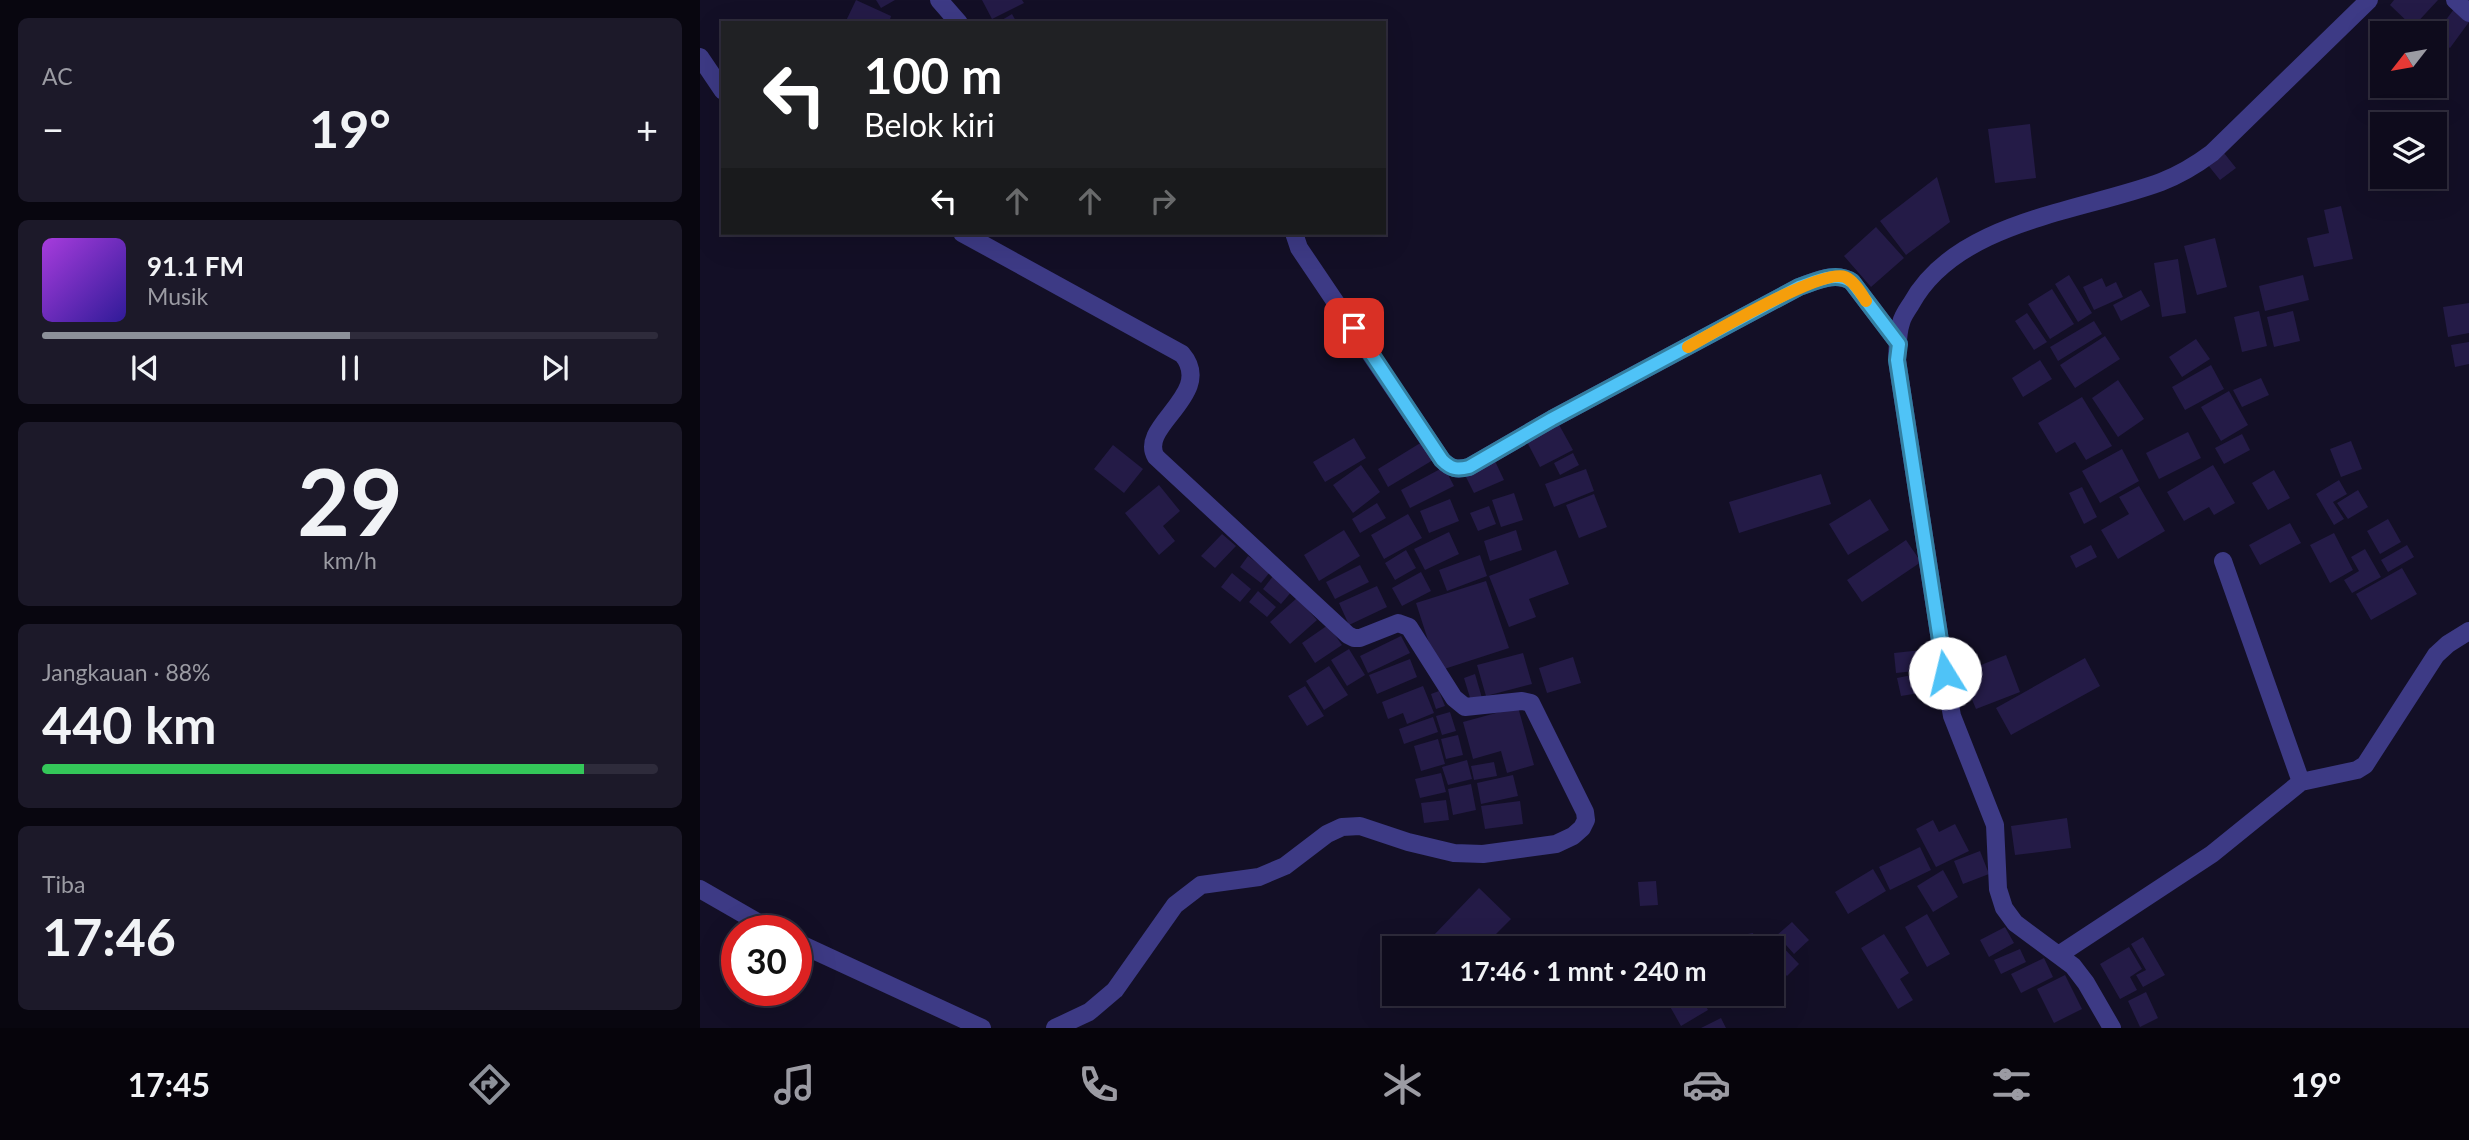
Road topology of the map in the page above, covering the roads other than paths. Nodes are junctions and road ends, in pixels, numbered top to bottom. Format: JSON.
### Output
{"nodes":[{"id":1,"x":939,"y":0,"type":"edge"},
{"id":2,"x":2369,"y":0,"type":"edge"},
{"id":3,"x":2455,"y":0,"type":"edge"},
{"id":4,"x":2469,"y":13,"type":"edge"},
{"id":5,"x":957,"y":21,"type":"edge"},
{"id":6,"x":700,"y":57,"type":"edge"},
{"id":7,"x":721,"y":88,"type":"edge"},
{"id":8,"x":966,"y":235,"type":"edge"},
{"id":9,"x":1295,"y":235,"type":"edge"},
{"id":10,"x":1899,"y":344,"type":"junction"},
{"id":11,"x":2223,"y":561,"type":"dead end"},
{"id":12,"x":2469,"y":631,"type":"edge"},
{"id":13,"x":2301,"y":782,"type":"junction"},
{"id":14,"x":700,"y":889,"type":"edge"},
{"id":15,"x":745,"y":915,"type":"edge"},
{"id":16,"x":812,"y":949,"type":"edge"},
{"id":17,"x":2060,"y":954,"type":"junction"},
{"id":18,"x":982,"y":1028,"type":"edge"},
{"id":19,"x":1055,"y":1028,"type":"edge"},
{"id":20,"x":2112,"y":1028,"type":"edge"}],
"edges":[{"from":1,"to":5,"type":"street"},
{"from":2,"to":10,"type":"street"},
{"from":3,"to":4,"type":"street"},
{"from":6,"to":7,"type":"street"},
{"from":8,"to":19,"type":"street"},
{"from":9,"to":10,"type":"street"},
{"from":10,"to":17,"type":"street"},
{"from":11,"to":13,"type":"street"},
{"from":12,"to":13,"type":"street"},
{"from":13,"to":17,"type":"street"},
{"from":14,"to":15,"type":"street"},
{"from":16,"to":18,"type":"street"},
{"from":17,"to":20,"type":"street"}]}
